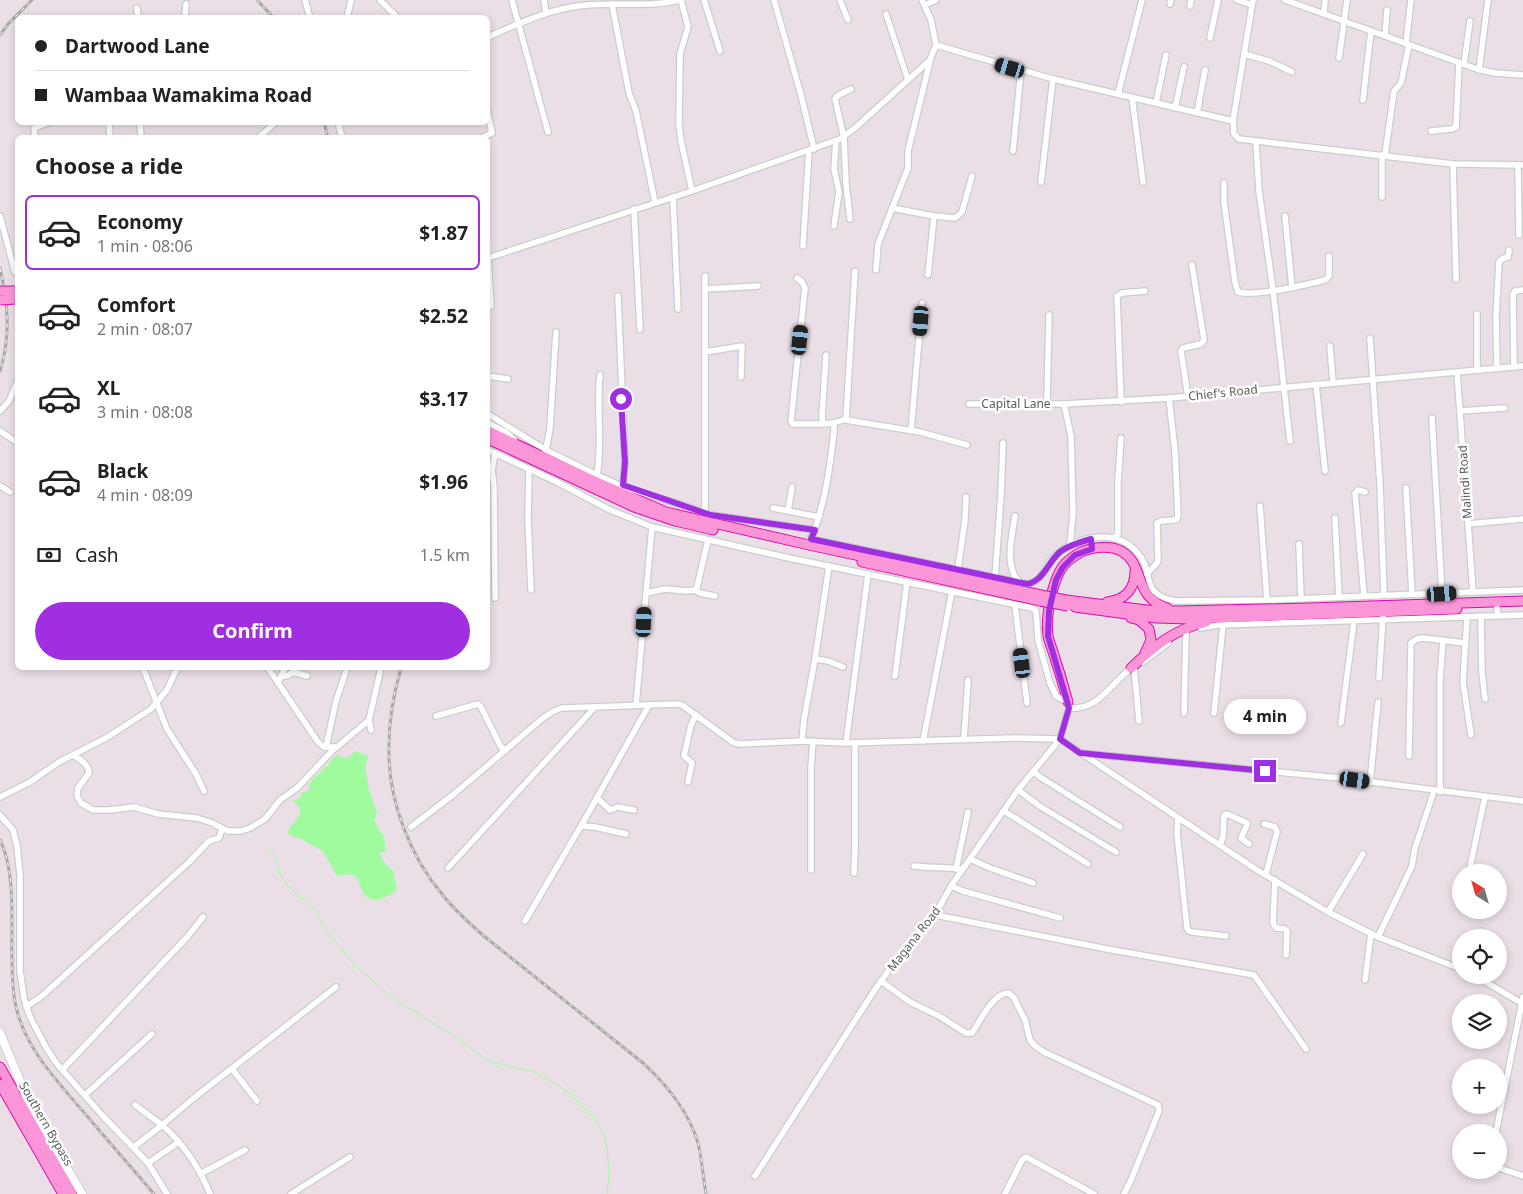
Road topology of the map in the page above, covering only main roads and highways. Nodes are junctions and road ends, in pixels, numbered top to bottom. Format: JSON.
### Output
{"nodes":[{"id":1,"x":0,"y":291,"type":"edge"},
{"id":2,"x":15,"y":295,"type":"edge"},
{"id":3,"x":15,"y":296,"type":"edge"},
{"id":4,"x":0,"y":300,"type":"edge"},
{"id":5,"x":490,"y":432,"type":"edge"},
{"id":6,"x":490,"y":440,"type":"edge"},
{"id":7,"x":1133,"y":564,"type":"junction"},
{"id":8,"x":1041,"y":598,"type":"junction"},
{"id":9,"x":1523,"y":601,"type":"edge"},
{"id":10,"x":1087,"y":606,"type":"junction"},
{"id":11,"x":1523,"y":606,"type":"edge"},
{"id":12,"x":1497,"y":609,"type":"junction"},
{"id":13,"x":1177,"y":611,"type":"junction"},
{"id":14,"x":1251,"y":616,"type":"junction"},
{"id":15,"x":1144,"y":656,"type":"junction"},
{"id":16,"x":1133,"y":667,"type":"road end"},
{"id":17,"x":1068,"y":705,"type":"road end"},
{"id":18,"x":0,"y":1033,"type":"edge"},
{"id":19,"x":0,"y":1066,"type":"edge"},
{"id":20,"x":0,"y":1084,"type":"edge"},
{"id":21,"x":40,"y":1155,"type":"junction"},
{"id":22,"x":57,"y":1194,"type":"edge"},
{"id":23,"x":63,"y":1194,"type":"edge"},
{"id":24,"x":72,"y":1194,"type":"edge"},
{"id":25,"x":82,"y":1194,"type":"edge"}],
"edges":[{"from":1,"to":2,"type":"highway","bridge":true},
{"from":3,"to":4,"type":"highway","bridge":true},
{"from":5,"to":8,"type":"highway"},
{"from":6,"to":8,"type":"highway"},
{"from":7,"to":10,"type":"highway"},
{"from":7,"to":13,"type":"highway"},
{"from":7,"to":17,"type":"highway"},
{"from":8,"to":10,"type":"highway","bridge":true},
{"from":9,"to":12,"type":"highway"},
{"from":10,"to":13,"type":"highway"},
{"from":10,"to":14,"type":"highway"},
{"from":10,"to":15,"type":"highway"},
{"from":11,"to":12,"type":"highway"},
{"from":12,"to":13,"type":"highway"},
{"from":12,"to":14,"type":"highway"},
{"from":14,"to":15,"type":"highway"},
{"from":15,"to":16,"type":"highway"},
{"from":18,"to":25,"type":"main road"},
{"from":19,"to":24,"type":"highway","name":"Southern Bypass"},
{"from":20,"to":21,"type":"highway","name":"Southern Bypass"},
{"from":21,"to":22,"type":"highway"},
{"from":21,"to":23,"type":"highway","name":"Southern Bypass"}]}
